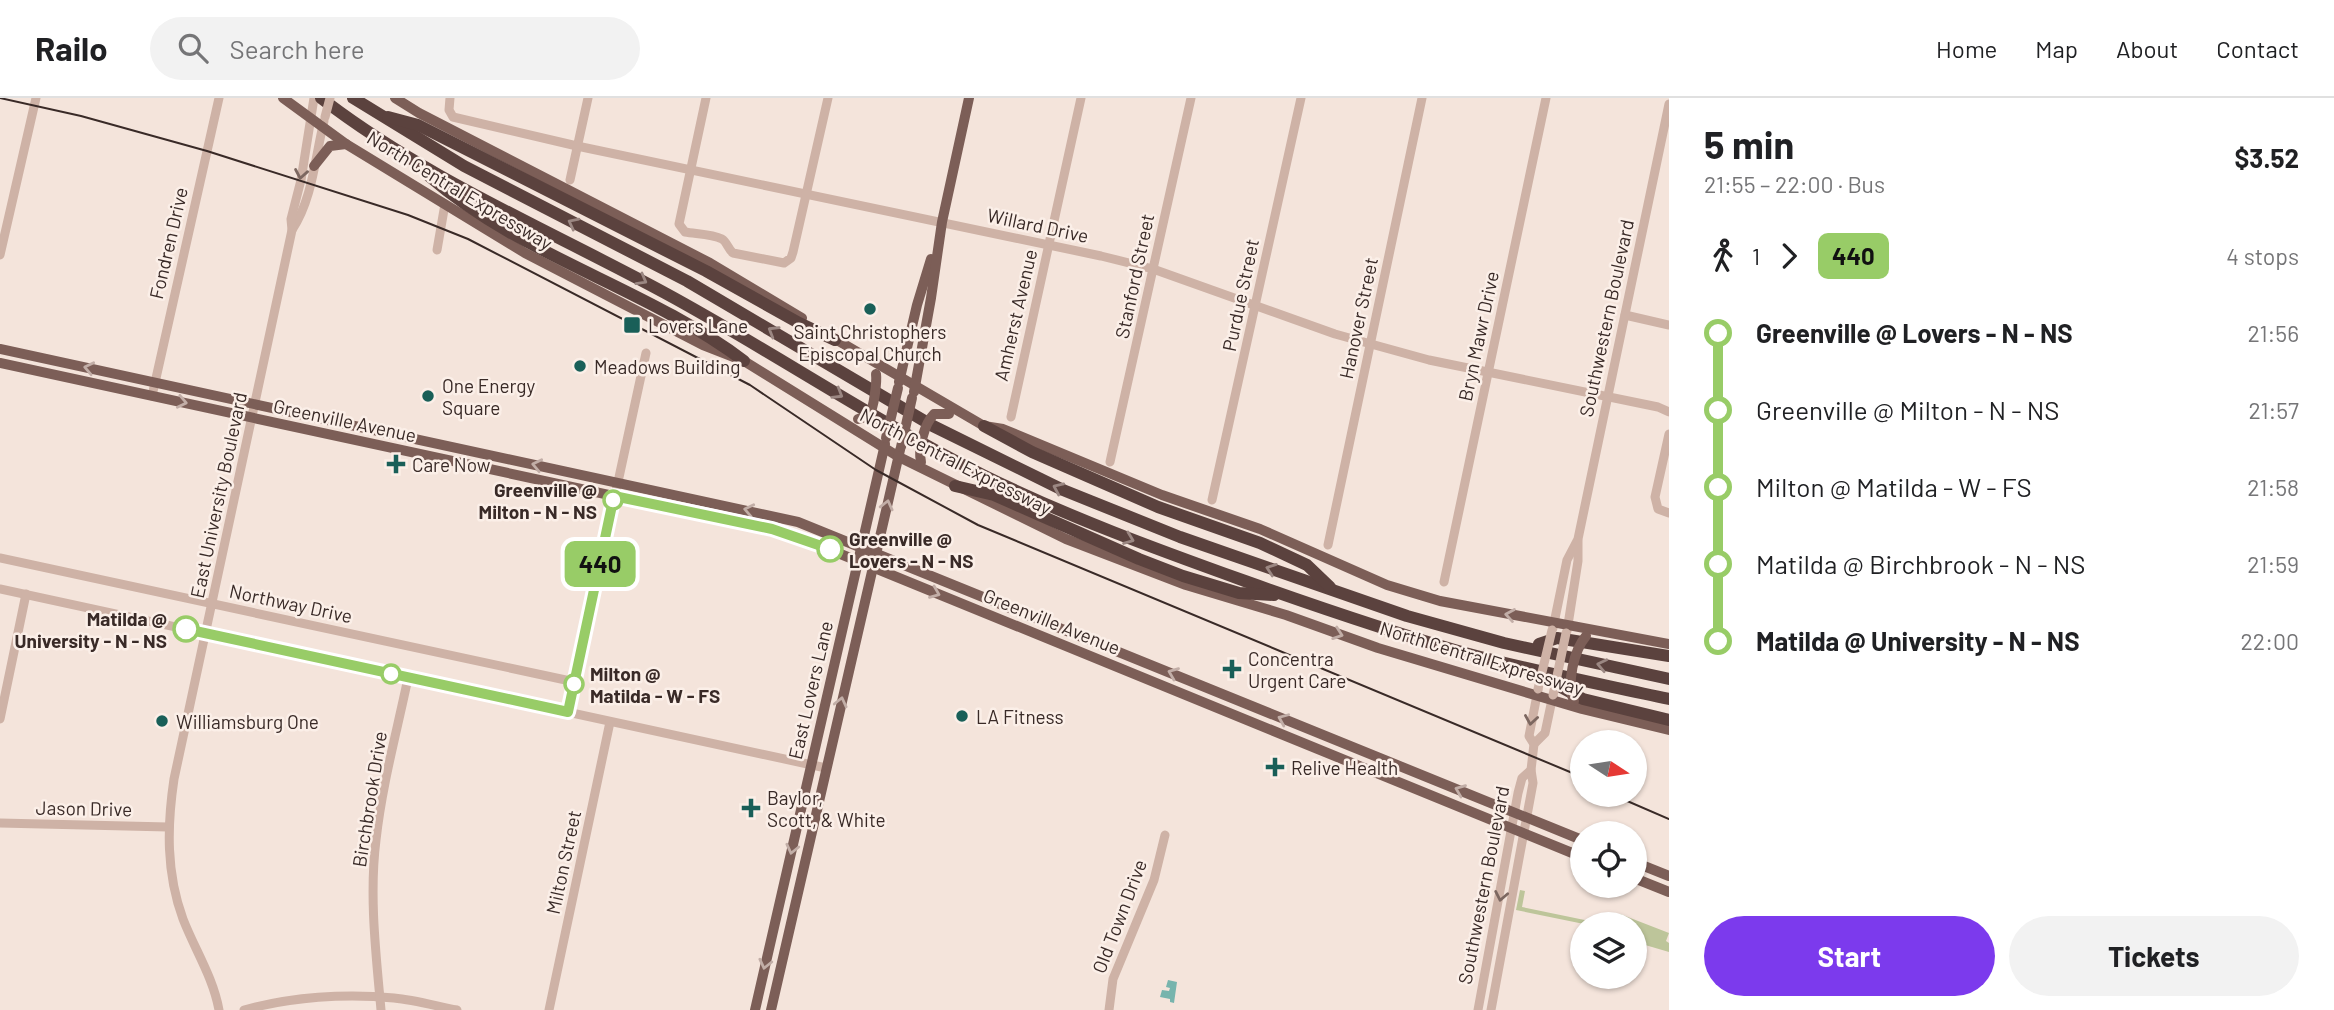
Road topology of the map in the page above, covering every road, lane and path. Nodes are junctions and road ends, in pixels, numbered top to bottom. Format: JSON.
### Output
{"nodes":[{"id":1,"x":36,"y":98,"type":"edge"},
{"id":2,"x":219,"y":98,"type":"edge"},
{"id":3,"x":283,"y":98,"type":"edge"},
{"id":4,"x":314,"y":98,"type":"edge"},
{"id":5,"x":321,"y":98,"type":"edge"},
{"id":6,"x":330,"y":98,"type":"edge"},
{"id":7,"x":353,"y":98,"type":"edge"},
{"id":8,"x":395,"y":98,"type":"edge"},
{"id":9,"x":450,"y":98,"type":"edge"},
{"id":10,"x":588,"y":98,"type":"edge"},
{"id":11,"x":706,"y":98,"type":"edge"},
{"id":12,"x":828,"y":98,"type":"edge"},
{"id":13,"x":968,"y":98,"type":"edge"},
{"id":14,"x":1081,"y":98,"type":"edge"},
{"id":15,"x":1191,"y":98,"type":"edge"},
{"id":16,"x":1301,"y":98,"type":"edge"},
{"id":17,"x":1422,"y":98,"type":"edge"},
{"id":18,"x":1546,"y":98,"type":"edge"},
{"id":19,"x":1669,"y":104,"type":"edge"},
{"id":20,"x":311,"y":113,"type":"junction"},
{"id":21,"x":377,"y":114,"type":"junction"},
{"id":22,"x":324,"y":122,"type":"junction"},
{"id":23,"x":346,"y":144,"type":"junction"},
{"id":24,"x":577,"y":146,"type":"junction"},
{"id":25,"x":408,"y":157,"type":"junction"},
{"id":26,"x":314,"y":166,"type":"junction"},
{"id":27,"x":690,"y":170,"type":"junction"},
{"id":28,"x":570,"y":180,"type":"dead end"},
{"id":29,"x":806,"y":195,"type":"junction"},
{"id":30,"x":445,"y":204,"type":"junction"},
{"id":31,"x":942,"y":222,"type":"junction"},
{"id":32,"x":292,"y":230,"type":"junction"},
{"id":33,"x":1049,"y":245,"type":"junction"},
{"id":34,"x":437,"y":250,"type":"dead end"},
{"id":35,"x":0,"y":255,"type":"edge"},
{"id":36,"x":1153,"y":269,"type":"junction"},
{"id":37,"x":1256,"y":305,"type":"junction"},
{"id":38,"x":1625,"y":315,"type":"junction"},
{"id":39,"x":1669,"y":325,"type":"edge"},
{"id":40,"x":835,"y":340,"type":"junction"},
{"id":41,"x":1371,"y":344,"type":"junction"},
{"id":42,"x":0,"y":349,"type":"edge"},
{"id":43,"x":646,"y":353,"type":"dead end"},
{"id":44,"x":868,"y":359,"type":"junction"},
{"id":45,"x":744,"y":361,"type":"junction"},
{"id":46,"x":0,"y":363,"type":"edge"},
{"id":47,"x":1489,"y":372,"type":"junction"},
{"id":48,"x":155,"y":382,"type":"junction"},
{"id":49,"x":899,"y":383,"type":"junction"},
{"id":50,"x":913,"y":392,"type":"junction"},
{"id":51,"x":152,"y":396,"type":"junction"},
{"id":52,"x":1608,"y":397,"type":"junction"},
{"id":53,"x":255,"y":404,"type":"junction"},
{"id":54,"x":1669,"y":412,"type":"edge"},
{"id":55,"x":825,"y":413,"type":"junction"},
{"id":56,"x":954,"y":414,"type":"junction"},
{"id":57,"x":1010,"y":417,"type":"dead end"},
{"id":58,"x":253,"y":418,"type":"junction"},
{"id":59,"x":984,"y":426,"type":"junction"},
{"id":60,"x":390,"y":433,"type":"junction"},
{"id":61,"x":1669,"y":434,"type":"edge"},
{"id":62,"x":885,"y":442,"type":"junction"},
{"id":63,"x":387,"y":447,"type":"junction"},
{"id":64,"x":463,"y":448,"type":"junction"},
{"id":65,"x":900,"y":452,"type":"junction"},
{"id":66,"x":1110,"y":462,"type":"dead end"},
{"id":67,"x":460,"y":463,"type":"junction"},
{"id":68,"x":930,"y":473,"type":"junction"},
{"id":69,"x":618,"y":482,"type":"junction"},
{"id":70,"x":955,"y":485,"type":"junction"},
{"id":71,"x":614,"y":496,"type":"junction"},
{"id":72,"x":1212,"y":500,"type":"dead end"},
{"id":73,"x":1669,"y":513,"type":"edge"},
{"id":74,"x":1578,"y":539,"type":"junction"},
{"id":75,"x":1328,"y":545,"type":"dead end"},
{"id":76,"x":860,"y":547,"type":"junction"},
{"id":77,"x":876,"y":553,"type":"junction"},
{"id":78,"x":0,"y":558,"type":"edge"},
{"id":79,"x":857,"y":560,"type":"junction"},
{"id":80,"x":872,"y":567,"type":"junction"},
{"id":81,"x":1444,"y":582,"type":"dead end"},
{"id":82,"x":0,"y":589,"type":"edge"},
{"id":83,"x":1335,"y":592,"type":"junction"},
{"id":84,"x":26,"y":594,"type":"junction"},
{"id":85,"x":1288,"y":596,"type":"junction"},
{"id":86,"x":212,"y":604,"type":"junction"},
{"id":87,"x":1553,"y":626,"type":"junction"},
{"id":88,"x":1567,"y":629,"type":"junction"},
{"id":89,"x":205,"y":633,"type":"junction"},
{"id":90,"x":1589,"y":633,"type":"junction"},
{"id":91,"x":1669,"y":644,"type":"edge"},
{"id":92,"x":1526,"y":648,"type":"junction"},
{"id":93,"x":1669,"y":656,"type":"edge"},
{"id":94,"x":1529,"y":669,"type":"junction"},
{"id":95,"x":408,"y":678,"type":"junction"},
{"id":96,"x":1669,"y":680,"type":"edge"},
{"id":97,"x":575,"y":682,"type":"junction"},
{"id":98,"x":1210,"y":688,"type":"junction"},
{"id":99,"x":1537,"y":692,"type":"junction"},
{"id":100,"x":1552,"y":697,"type":"junction"},
{"id":101,"x":1669,"y":699,"type":"edge"},
{"id":102,"x":1204,"y":702,"type":"junction"},
{"id":103,"x":1576,"y":705,"type":"junction"},
{"id":104,"x":568,"y":712,"type":"junction"},
{"id":105,"x":0,"y":719,"type":"edge"},
{"id":106,"x":1669,"y":720,"type":"edge"},
{"id":107,"x":610,"y":722,"type":"junction"},
{"id":108,"x":1669,"y":730,"type":"edge"},
{"id":109,"x":1316,"y":732,"type":"junction"},
{"id":110,"x":1534,"y":744,"type":"junction"},
{"id":111,"x":1310,"y":746,"type":"junction"},
{"id":112,"x":811,"y":765,"type":"junction"},
{"id":113,"x":826,"y":768,"type":"junction"},
{"id":114,"x":1406,"y":768,"type":"junction"},
{"id":115,"x":1531,"y":770,"type":"junction"},
{"id":116,"x":1400,"y":782,"type":"junction"},
{"id":117,"x":1514,"y":812,"type":"junction"},
{"id":118,"x":1527,"y":818,"type":"junction"},
{"id":119,"x":0,"y":823,"type":"edge"},
{"id":120,"x":168,"y":827,"type":"junction"},
{"id":121,"x":1511,"y":828,"type":"junction"},
{"id":122,"x":1524,"y":833,"type":"junction"},
{"id":123,"x":1165,"y":835,"type":"dead end"},
{"id":124,"x":1570,"y":835,"type":"edge"},
{"id":125,"x":1570,"y":852,"type":"edge"},
{"id":126,"x":1506,"y":861,"type":"junction"},
{"id":127,"x":1518,"y":863,"type":"junction"},
{"id":128,"x":1647,"y":867,"type":"edge"},
{"id":129,"x":1669,"y":876,"type":"edge"},
{"id":130,"x":1647,"y":883,"type":"edge"},
{"id":131,"x":1669,"y":892,"type":"edge"},
{"id":132,"x":776,"y":917,"type":"junction"},
{"id":133,"x":791,"y":920,"type":"junction"},
{"id":134,"x":380,"y":997,"type":"junction"},
{"id":135,"x":219,"y":1010,"type":"edge"},
{"id":136,"x":244,"y":1010,"type":"edge"},
{"id":137,"x":381,"y":1010,"type":"edge"},
{"id":138,"x":457,"y":1010,"type":"edge"},
{"id":139,"x":549,"y":1010,"type":"edge"},
{"id":140,"x":755,"y":1010,"type":"edge"},
{"id":141,"x":771,"y":1010,"type":"edge"},
{"id":142,"x":1109,"y":1010,"type":"edge"},
{"id":143,"x":1478,"y":1010,"type":"edge"},
{"id":144,"x":1491,"y":1010,"type":"edge"}],
"edges":[{"from":1,"to":35,"type":"street"},
{"from":2,"to":48,"type":"street","name":"Fondren Drive"},
{"from":3,"to":20,"type":"main road","name":"North Central Expressway"},
{"from":4,"to":20,"type":"street","name":"East University Boulevard"},
{"from":5,"to":25,"type":"highway","name":"North Central Expressway"},
{"from":6,"to":22,"type":"street","name":"East University Boulevard","bridge":true},
{"from":7,"to":21,"type":"highway","name":"North Central Expressway"},
{"from":8,"to":40,"type":"main road"},
{"from":9,"to":24,"type":"street","name":"Willard Drive"},
{"from":10,"to":24,"type":"street"},
{"from":11,"to":27,"type":"street"},
{"from":12,"to":29,"type":"street"},
{"from":13,"to":31,"type":"main road"},
{"from":14,"to":33,"type":"street","name":"Amherst Avenue"},
{"from":15,"to":36,"type":"street","name":"Stanford Street"},
{"from":16,"to":37,"type":"street","name":"Purdue Street"},
{"from":17,"to":41,"type":"street","name":"Hanover Street"},
{"from":18,"to":47,"type":"street","name":"Bryn Mawr Drive"},
{"from":19,"to":38,"type":"street","name":"Southwestern Boulevard"},
{"from":20,"to":22,"type":"main road","name":"North Central Expressway"},
{"from":20,"to":32,"type":"street","name":"East University Boulevard","one_way":true},
{"from":21,"to":40,"type":"highway"},
{"from":83,"to":21,"type":"highway","name":"North Central Expressway","one_way":true},
{"from":22,"to":23,"type":"main road","name":"North Central Expressway"},
{"from":22,"to":26,"type":"street","name":"East University Boulevard"},
{"from":23,"to":26,"type":"main road"},
{"from":23,"to":30,"type":"main road","name":"North Central Expressway"},
{"from":24,"to":27,"type":"street","name":"Willard Drive"},
{"from":24,"to":28,"type":"street"},
{"from":25,"to":45,"type":"highway"},
{"from":25,"to":85,"type":"highway","name":"North Central Expressway","one_way":true},
{"from":26,"to":32,"type":"street","name":"East University Boulevard"},
{"from":27,"to":29,"type":"street","name":"Willard Drive"},
{"from":27,"to":29,"type":"street"},
{"from":29,"to":31,"type":"street","name":"Willard Drive"},
{"from":30,"to":34,"type":"street"},
{"from":30,"to":45,"type":"main road","name":"North Central Expressway"},
{"from":31,"to":33,"type":"street","name":"Willard Drive"},
{"from":31,"to":49,"type":"main road"},
{"from":31,"to":50,"type":"main road"},
{"from":32,"to":53,"type":"street","name":"East University Boulevard"},
{"from":33,"to":36,"type":"street","name":"Willard Drive"},
{"from":33,"to":57,"type":"street","name":"Amherst Avenue"},
{"from":36,"to":37,"type":"street","name":"Willard Drive"},
{"from":36,"to":66,"type":"street","name":"Stanford Street"},
{"from":37,"to":41,"type":"street","name":"Willard Drive"},
{"from":37,"to":72,"type":"street","name":"Purdue Street"},
{"from":38,"to":39,"type":"street"},
{"from":38,"to":52,"type":"street","name":"Southwestern Boulevard"},
{"from":40,"to":44,"type":"main road"},
{"from":41,"to":47,"type":"street","name":"Willard Drive"},
{"from":41,"to":75,"type":"street","name":"Hanover Street"},
{"from":48,"to":42,"type":"main road","name":"Greenville Avenue","one_way":true},
{"from":43,"to":69,"type":"street"},
{"from":44,"to":49,"type":"main road"},
{"from":44,"to":55,"type":"main road","bridge":true},
{"from":45,"to":55,"type":"main road","name":"North Central Expressway"},
{"from":46,"to":51,"type":"main road","name":"Greenville Avenue"},
{"from":47,"to":52,"type":"street","name":"Willard Drive"},
{"from":47,"to":81,"type":"street","name":"Bryn Mawr Drive"},
{"from":48,"to":51,"type":"street","name":"Fondren Drive"},
{"from":48,"to":53,"type":"main road","name":"Greenville Avenue"},
{"from":49,"to":50,"type":"main road"},
{"from":49,"to":62,"type":"main road","name":"East Lovers Lane","bridge":true},
{"from":50,"to":56,"type":"main road"},
{"from":50,"to":65,"type":"main road","name":"East Lovers Lane","bridge":true},
{"from":51,"to":58,"type":"main road","name":"Greenville Avenue","one_way":true},
{"from":52,"to":54,"type":"street","name":"Willard Drive"},
{"from":52,"to":74,"type":"street","name":"Southwestern Boulevard"},
{"from":53,"to":58,"type":"street","name":"East University Boulevard"},
{"from":53,"to":60,"type":"main road","name":"Greenville Avenue"},
{"from":55,"to":62,"type":"main road","name":"North Central Expressway"},
{"from":56,"to":59,"type":"main road"},
{"from":56,"to":68,"type":"main road","bridge":true},
{"from":58,"to":63,"type":"main road","name":"Greenville Avenue"},
{"from":58,"to":86,"type":"street","name":"East University Boulevard"},
{"from":59,"to":83,"type":"highway"},
{"from":87,"to":59,"type":"main road","one_way":true},
{"from":60,"to":63,"type":"main road"},
{"from":60,"to":64,"type":"main road","name":"Greenville Avenue"},
{"from":61,"to":73,"type":"street"},
{"from":62,"to":65,"type":"main road","name":"North Central Expressway"},
{"from":62,"to":76,"type":"main road","name":"East Lovers Lane"},
{"from":63,"to":67,"type":"main road","name":"Greenville Avenue"},
{"from":64,"to":67,"type":"main road"},
{"from":69,"to":64,"type":"main road","name":"Greenville Avenue","one_way":true},
{"from":65,"to":68,"type":"main road","name":"North Central Expressway"},
{"from":77,"to":65,"type":"main road","name":"East Lovers Lane","one_way":true},
{"from":67,"to":71,"type":"main road","name":"Greenville Avenue"},
{"from":68,"to":70,"type":"main road","name":"North Central Expressway"},
{"from":69,"to":71,"type":"street"},
{"from":76,"to":69,"type":"main road","name":"Greenville Avenue","one_way":true},
{"from":70,"to":85,"type":"highway"},
{"from":70,"to":99,"type":"main road","name":"North Central Expressway","one_way":true},
{"from":71,"to":79,"type":"main road","name":"Greenville Avenue"},
{"from":71,"to":97,"type":"street"},
{"from":74,"to":87,"type":"street","name":"Southwestern Boulevard"},
{"from":74,"to":88,"type":"street","name":"Southwestern Boulevard"},
{"from":76,"to":77,"type":"main road","name":"Greenville Avenue"},
{"from":76,"to":79,"type":"main road","name":"East Lovers Lane"},
{"from":77,"to":80,"type":"main road","name":"East Lovers Lane"},
{"from":98,"to":77,"type":"main road","name":"Greenville Avenue","one_way":true},
{"from":78,"to":86,"type":"street","name":"Northway Drive"},
{"from":79,"to":80,"type":"main road","name":"Greenville Avenue"},
{"from":79,"to":112,"type":"main road","name":"East Lovers Lane"},
{"from":80,"to":102,"type":"main road","name":"Greenville Avenue","one_way":true},
{"from":113,"to":80,"type":"main road","name":"East Lovers Lane","one_way":true},
{"from":82,"to":84,"type":"street"},
{"from":83,"to":92,"type":"highway","name":"North Central Expressway"},
{"from":84,"to":89,"type":"street"},
{"from":84,"to":105,"type":"street"},
{"from":85,"to":94,"type":"highway","name":"North Central Expressway"},
{"from":86,"to":89,"type":"street","name":"East University Boulevard"},
{"from":86,"to":97,"type":"street","name":"Northway Drive"},
{"from":87,"to":88,"type":"main road"},
{"from":87,"to":99,"type":"street","name":"Southwestern Boulevard","bridge":true},
{"from":88,"to":90,"type":"main road"},
{"from":88,"to":100,"type":"street","name":"Southwestern Boulevard","bridge":true},
{"from":89,"to":95,"type":"street"},
{"from":89,"to":120,"type":"street","name":"East University Boulevard"},
{"from":90,"to":91,"type":"main road"},
{"from":90,"to":103,"type":"main road","bridge":true},
{"from":92,"to":93,"type":"highway"},
{"from":96,"to":92,"type":"highway","name":"North Central Expressway","one_way":true},
{"from":94,"to":101,"type":"highway","name":"North Central Expressway"},
{"from":94,"to":106,"type":"highway"},
{"from":95,"to":104,"type":"street"},
{"from":95,"to":134,"type":"street","name":"Birchbrook Drive"},
{"from":97,"to":104,"type":"street"},
{"from":98,"to":102,"type":"main road"},
{"from":109,"to":98,"type":"main road","name":"Greenville Avenue","one_way":true},
{"from":99,"to":100,"type":"main road","name":"North Central Expressway"},
{"from":99,"to":110,"type":"street","name":"Southwestern Boulevard","one_way":true},
{"from":100,"to":103,"type":"main road","name":"North Central Expressway"},
{"from":100,"to":110,"type":"street","name":"Southwestern Boulevard"},
{"from":102,"to":111,"type":"main road","name":"Greenville Avenue"},
{"from":103,"to":108,"type":"main road","name":"North Central Expressway"},
{"from":104,"to":107,"type":"street"},
{"from":107,"to":112,"type":"street"},
{"from":107,"to":139,"type":"street","name":"Milton Street"},
{"from":109,"to":111,"type":"main road"},
{"from":109,"to":114,"type":"main road","name":"Greenville Avenue"},
{"from":110,"to":115,"type":"street","name":"Southwestern Boulevard"},
{"from":111,"to":116,"type":"main road","name":"Greenville Avenue"},
{"from":112,"to":113,"type":"street"},
{"from":112,"to":132,"type":"main road","name":"East Lovers Lane","one_way":true},
{"from":113,"to":133,"type":"main road","name":"East Lovers Lane"},
{"from":114,"to":116,"type":"main road"},
{"from":117,"to":114,"type":"main road","name":"Greenville Avenue","one_way":true},
{"from":115,"to":117,"type":"street","name":"Southwestern Boulevard"},
{"from":115,"to":118,"type":"street","name":"Southwestern Boulevard"},
{"from":116,"to":121,"type":"main road","name":"Greenville Avenue"},
{"from":117,"to":118,"type":"main road","name":"Greenville Avenue"},
{"from":117,"to":121,"type":"street","name":"Southwestern Boulevard"},
{"from":118,"to":122,"type":"street","name":"Southwestern Boulevard"},
{"from":118,"to":124,"type":"main road","name":"Greenville Avenue"},
{"from":119,"to":120,"type":"street","name":"Jason Drive"},
{"from":120,"to":135,"type":"street","name":"East University Boulevard"},
{"from":121,"to":122,"type":"main road","name":"Greenville Avenue"},
{"from":121,"to":126,"type":"street","name":"Southwestern Boulevard"},
{"from":122,"to":125,"type":"main road","name":"Greenville Avenue"},
{"from":122,"to":127,"type":"street","name":"Southwestern Boulevard"},
{"from":123,"to":142,"type":"street","name":"Old Town Drive"},
{"from":126,"to":127,"type":"street"},
{"from":126,"to":143,"type":"street","name":"Southwestern Boulevard","one_way":true},
{"from":127,"to":144,"type":"street","name":"Southwestern Boulevard"},
{"from":128,"to":129,"type":"main road"},
{"from":130,"to":131,"type":"main road"},
{"from":132,"to":133,"type":"main road"},
{"from":132,"to":140,"type":"main road","name":"East Lovers Lane","one_way":true},
{"from":133,"to":141,"type":"main road","name":"East Lovers Lane"},
{"from":134,"to":136,"type":"street"},
{"from":134,"to":137,"type":"street","name":"Birchbrook Drive"},
{"from":134,"to":138,"type":"street"}]}
